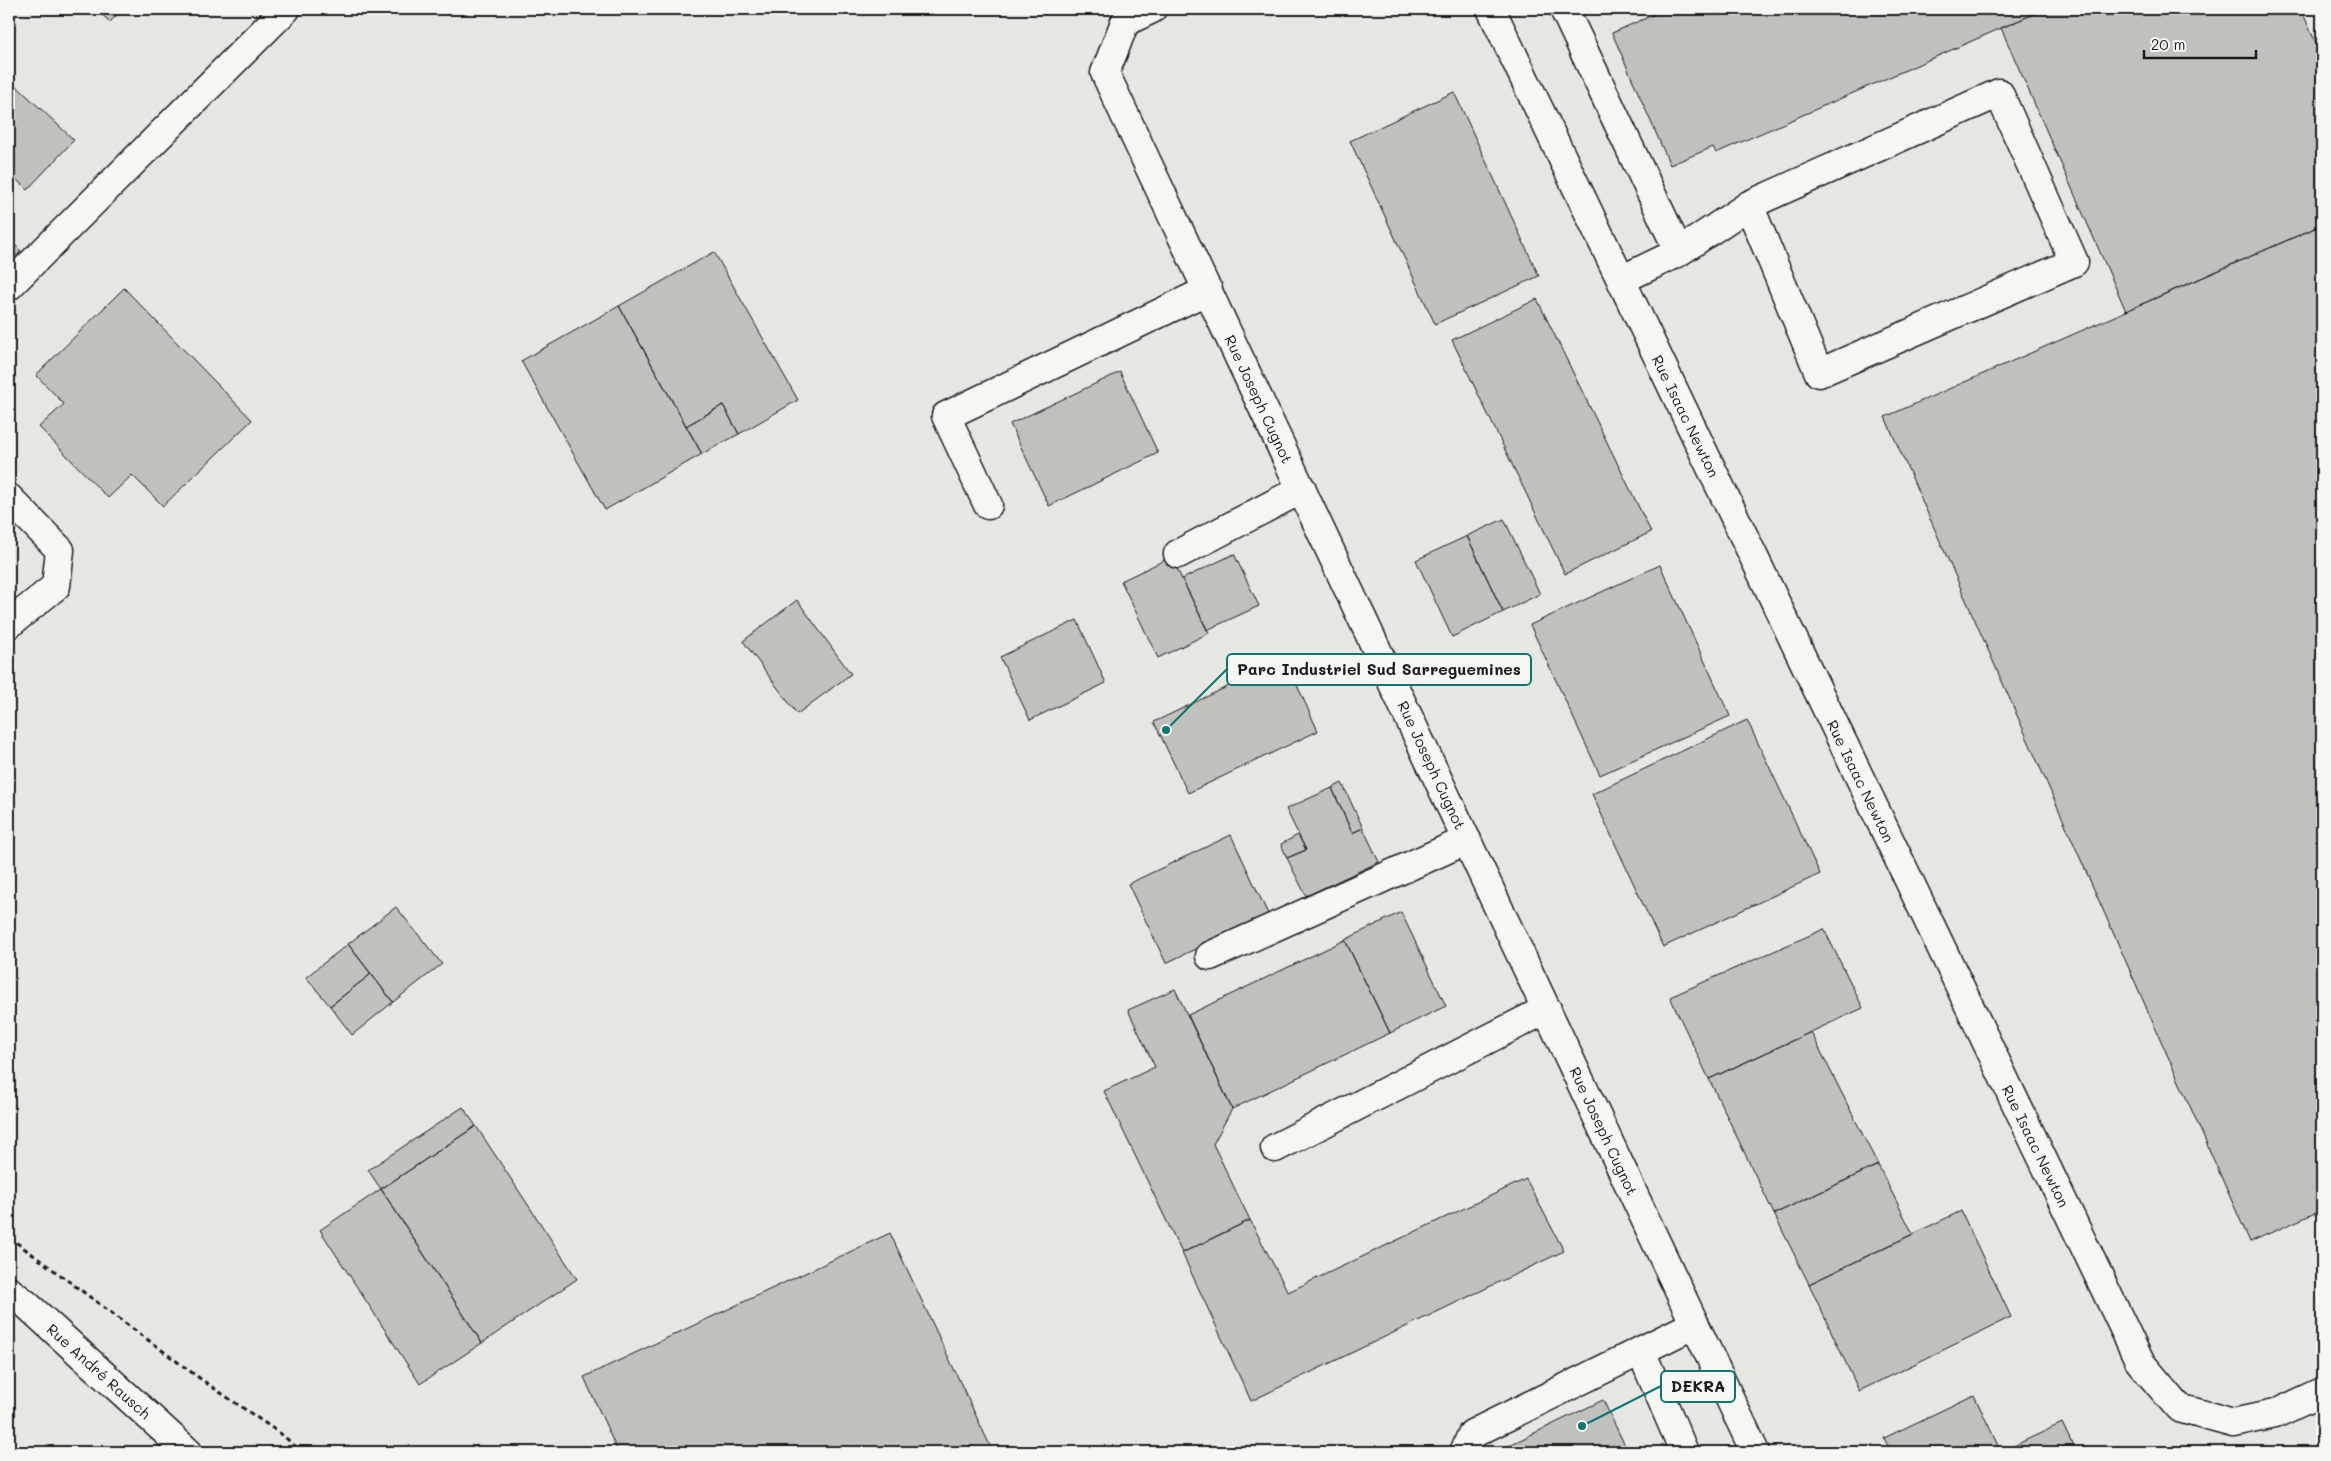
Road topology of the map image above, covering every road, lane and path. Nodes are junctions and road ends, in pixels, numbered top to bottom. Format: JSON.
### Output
{"nodes":[{"id":1,"x":286,"y":9,"type":"edge"},
{"id":2,"x":1152,"y":9,"type":"edge"},
{"id":3,"x":1491,"y":9,"type":"edge"},
{"id":4,"x":1564,"y":9,"type":"edge"},
{"id":5,"x":1749,"y":205,"type":"junction"},
{"id":6,"x":1679,"y":252,"type":"junction"},
{"id":7,"x":1621,"y":280,"type":"junction"},
{"id":8,"x":9,"y":286,"type":"edge"},
{"id":9,"x":1208,"y":290,"type":"junction"},
{"id":10,"x":1302,"y":490,"type":"junction"},
{"id":11,"x":9,"y":498,"type":"edge"},
{"id":12,"x":988,"y":505,"type":"dead end"},
{"id":13,"x":1178,"y":554,"type":"dead end"},
{"id":14,"x":9,"y":624,"type":"edge"},
{"id":15,"x":1467,"y":840,"type":"junction"},
{"id":16,"x":1210,"y":956,"type":"dead end"},
{"id":17,"x":1547,"y":1010,"type":"junction"},
{"id":18,"x":1275,"y":1148,"type":"dead end"},
{"id":19,"x":9,"y":1237,"type":"edge"},
{"id":20,"x":9,"y":1291,"type":"edge"},
{"id":21,"x":1695,"y":1324,"type":"junction"},
{"id":22,"x":1641,"y":1351,"type":"junction"},
{"id":23,"x":2322,"y":1392,"type":"edge"},
{"id":24,"x":188,"y":1452,"type":"edge"},
{"id":25,"x":302,"y":1452,"type":"edge"},
{"id":26,"x":1464,"y":1452,"type":"edge"},
{"id":27,"x":1684,"y":1452,"type":"edge"},
{"id":28,"x":1756,"y":1452,"type":"edge"}],
"edges":[{"from":1,"to":8,"type":"street"},
{"from":2,"to":9,"type":"street","name":"Rue Joseph Cugnot"},
{"from":3,"to":7,"type":"street","name":"Rue Isaac Newton"},
{"from":4,"to":6,"type":"street"},
{"from":5,"to":5,"type":"street"},
{"from":5,"to":6,"type":"street"},
{"from":6,"to":7,"type":"street"},
{"from":7,"to":23,"type":"street","name":"Rue Isaac Newton"},
{"from":9,"to":10,"type":"street","name":"Rue Joseph Cugnot"},
{"from":9,"to":12,"type":"street"},
{"from":10,"to":13,"type":"street"},
{"from":10,"to":15,"type":"street","name":"Rue Joseph Cugnot"},
{"from":11,"to":14,"type":"street"},
{"from":15,"to":16,"type":"street"},
{"from":15,"to":17,"type":"street","name":"Rue Joseph Cugnot"},
{"from":17,"to":18,"type":"street"},
{"from":17,"to":21,"type":"street","name":"Rue Joseph Cugnot"},
{"from":19,"to":25,"type":"path"},
{"from":20,"to":24,"type":"street","name":"Rue André Rausch"},
{"from":21,"to":22,"type":"street"},
{"from":21,"to":28,"type":"street","name":"Rue Joseph Cugnot"},
{"from":22,"to":26,"type":"street"},
{"from":22,"to":27,"type":"street"}]}
